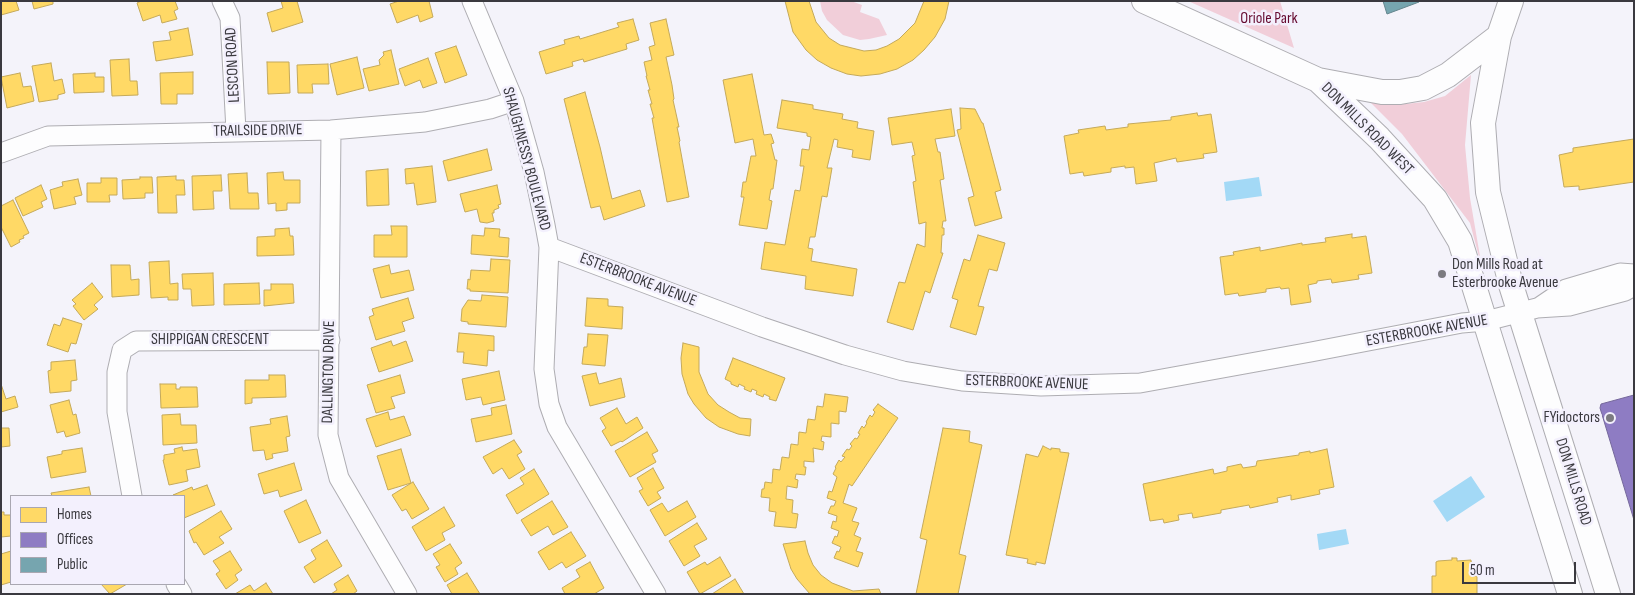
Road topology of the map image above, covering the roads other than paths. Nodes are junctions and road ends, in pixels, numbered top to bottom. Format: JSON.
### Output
{"nodes":[{"id":1,"x":222,"y":1,"type":"edge"},
{"id":2,"x":472,"y":1,"type":"edge"},
{"id":3,"x":1144,"y":1,"type":"edge"},
{"id":4,"x":1510,"y":1,"type":"edge"},
{"id":5,"x":1499,"y":36,"type":"junction"},
{"id":6,"x":1318,"y":80,"type":"junction"},
{"id":7,"x":514,"y":101,"type":"junction"},
{"id":8,"x":331,"y":130,"type":"junction"},
{"id":9,"x":236,"y":131,"type":"junction"},
{"id":10,"x":1,"y":153,"type":"edge"},
{"id":11,"x":549,"y":247,"type":"junction"},
{"id":12,"x":1634,"y":274,"type":"edge"},
{"id":13,"x":1634,"y":286,"type":"edge"},
{"id":14,"x":1529,"y":311,"type":"junction"},
{"id":15,"x":1486,"y":321,"type":"junction"},
{"id":16,"x":330,"y":340,"type":"junction"},
{"id":17,"x":132,"y":495,"type":"edge"},
{"id":18,"x":407,"y":594,"type":"edge"},
{"id":19,"x":656,"y":594,"type":"edge"},
{"id":20,"x":1570,"y":594,"type":"edge"},
{"id":21,"x":1608,"y":594,"type":"edge"}],
"edges":[{"from":1,"to":9,"type":"street","name":"LESCON ROAD"},
{"from":2,"to":7,"type":"street","name":"SHAUGHNESSY BOULEVARD"},
{"from":3,"to":6,"type":"main road","name":"DON MILLS ROAD WEST"},
{"from":4,"to":5,"type":"main road","name":"DON MILLS ROAD"},
{"from":5,"to":6,"type":"main road"},
{"from":5,"to":14,"type":"main road","name":"DON MILLS ROAD"},
{"from":6,"to":15,"type":"main road","name":"DON MILLS ROAD WEST"},
{"from":7,"to":8,"type":"street","name":"TRAILSIDE DRIVE"},
{"from":7,"to":11,"type":"street","name":"SHAUGHNESSY BOULEVARD"},
{"from":8,"to":9,"type":"street","name":"TRAILSIDE DRIVE"},
{"from":8,"to":16,"type":"street","name":"DALLINGTON DRIVE"},
{"from":9,"to":10,"type":"street","name":"TRAILSIDE DRIVE"},
{"from":11,"to":15,"type":"street","name":"ESTERBROOKE AVENUE"},
{"from":11,"to":19,"type":"street","name":"SHAUGHNESSY BOULEVARD"},
{"from":12,"to":14,"type":"street"},
{"from":13,"to":14,"type":"street"},
{"from":14,"to":15,"type":"street","name":"ESTERBROOKE AVENUE"},
{"from":14,"to":21,"type":"main road","name":"DON MILLS ROAD"},
{"from":15,"to":20,"type":"main road"},
{"from":16,"to":17,"type":"street","name":"SHIPPIGAN CRESCENT"},
{"from":16,"to":18,"type":"street","name":"DALLINGTON DRIVE"}]}
